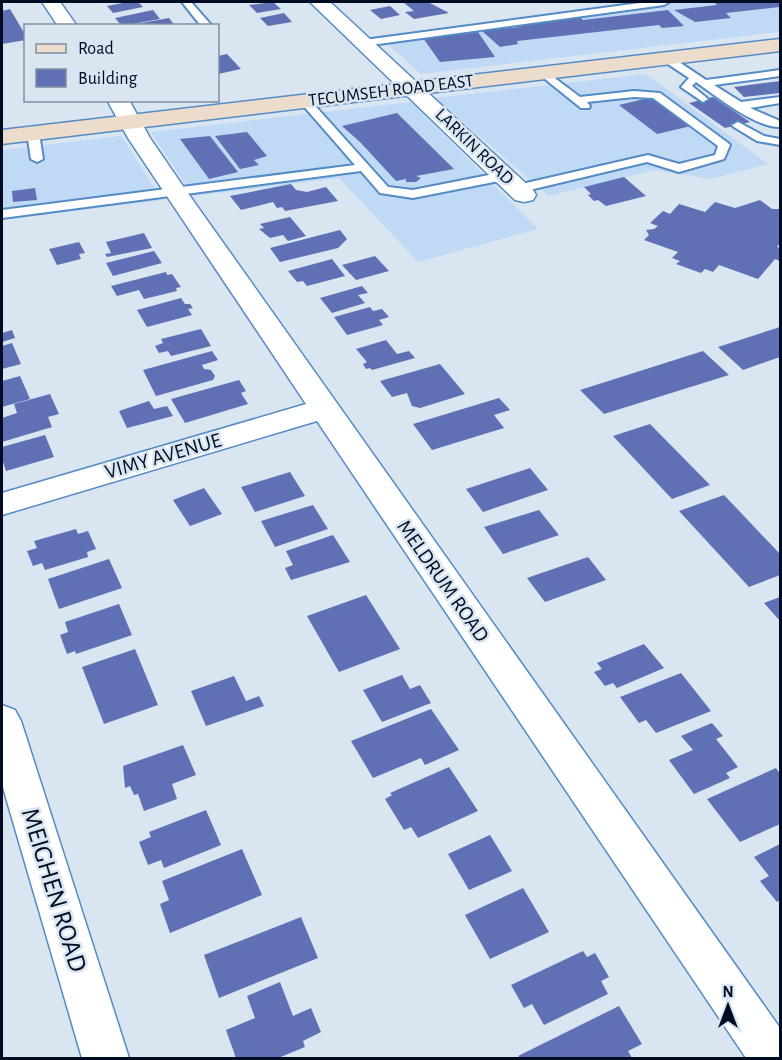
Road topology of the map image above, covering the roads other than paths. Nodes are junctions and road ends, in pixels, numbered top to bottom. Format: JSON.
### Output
{"nodes":[{"id":1,"x":51,"y":2,"type":"edge"},
{"id":2,"x":186,"y":2,"type":"edge"},
{"id":3,"x":319,"y":2,"type":"edge"},
{"id":4,"x":664,"y":2,"type":"edge"},
{"id":5,"x":67,"y":24,"type":"edge"},
{"id":6,"x":205,"y":24,"type":"edge"},
{"id":7,"x":364,"y":43,"type":"junction"},
{"id":8,"x":780,"y":45,"type":"edge"},
{"id":9,"x":666,"y":58,"type":"junction"},
{"id":10,"x":544,"y":73,"type":"junction"},
{"id":11,"x":780,"y":73,"type":"edge"},
{"id":12,"x":699,"y":80,"type":"junction"},
{"id":13,"x":413,"y":88,"type":"junction"},
{"id":14,"x":703,"y":99,"type":"dead end"},
{"id":15,"x":578,"y":100,"type":"junction"},
{"id":16,"x":780,"y":100,"type":"edge"},
{"id":17,"x":305,"y":101,"type":"junction"},
{"id":18,"x":740,"y":106,"type":"junction"},
{"id":19,"x":587,"y":108,"type":"dead end"},
{"id":20,"x":125,"y":111,"type":"edge"},
{"id":21,"x":780,"y":124,"type":"edge"},
{"id":22,"x":738,"y":125,"type":"dead end"},
{"id":23,"x":33,"y":133,"type":"junction"},
{"id":24,"x":2,"y":136,"type":"edge"},
{"id":25,"x":780,"y":142,"type":"edge"},
{"id":26,"x":38,"y":159,"type":"dead end"},
{"id":27,"x":364,"y":167,"type":"junction"},
{"id":28,"x":515,"y":187,"type":"junction"},
{"id":29,"x":176,"y":192,"type":"junction"},
{"id":30,"x":2,"y":214,"type":"edge"},
{"id":31,"x":324,"y":409,"type":"junction"},
{"id":32,"x":2,"y":504,"type":"edge"},
{"id":33,"x":2,"y":721,"type":"edge"},
{"id":34,"x":106,"y":1059,"type":"edge"},
{"id":35,"x":772,"y":1059,"type":"edge"}],
"edges":[{"from":1,"to":5,"type":"street"},
{"from":2,"to":6,"type":"lane"},
{"from":3,"to":7,"type":"street","name":"LARKIN ROAD"},
{"from":4,"to":7,"type":"lane"},
{"from":7,"to":13,"type":"street","name":"LARKIN ROAD"},
{"from":8,"to":9,"type":"main road","name":"TECUMSEH ROAD EAST"},
{"from":9,"to":10,"type":"main road","name":"TECUMSEH ROAD EAST"},
{"from":9,"to":12,"type":"lane"},
{"from":10,"to":13,"type":"main road","name":"TECUMSEH ROAD EAST"},
{"from":10,"to":15,"type":"lane"},
{"from":11,"to":12,"type":"lane"},
{"from":12,"to":14,"type":"lane"},
{"from":12,"to":18,"type":"lane"},
{"from":13,"to":17,"type":"main road","name":"TECUMSEH ROAD EAST"},
{"from":13,"to":28,"type":"street","name":"LARKIN ROAD"},
{"from":15,"to":19,"type":"lane"},
{"from":15,"to":28,"type":"lane"},
{"from":16,"to":18,"type":"lane"},
{"from":17,"to":20,"type":"main road","name":"TECUMSEH ROAD EAST"},
{"from":17,"to":27,"type":"lane"},
{"from":18,"to":21,"type":"lane"},
{"from":20,"to":23,"type":"main road","name":"TECUMSEH ROAD EAST"},
{"from":20,"to":29,"type":"street","name":"MELDRUM ROAD"},
{"from":22,"to":25,"type":"lane"},
{"from":23,"to":24,"type":"main road","name":"TECUMSEH ROAD EAST"},
{"from":23,"to":26,"type":"lane"},
{"from":27,"to":28,"type":"lane"},
{"from":27,"to":29,"type":"lane"},
{"from":29,"to":30,"type":"lane"},
{"from":29,"to":31,"type":"street","name":"MELDRUM ROAD"},
{"from":31,"to":32,"type":"street","name":"VIMY AVENUE"},
{"from":31,"to":35,"type":"street","name":"MELDRUM ROAD"},
{"from":33,"to":34,"type":"street","name":"MEIGHEN ROAD"}]}
